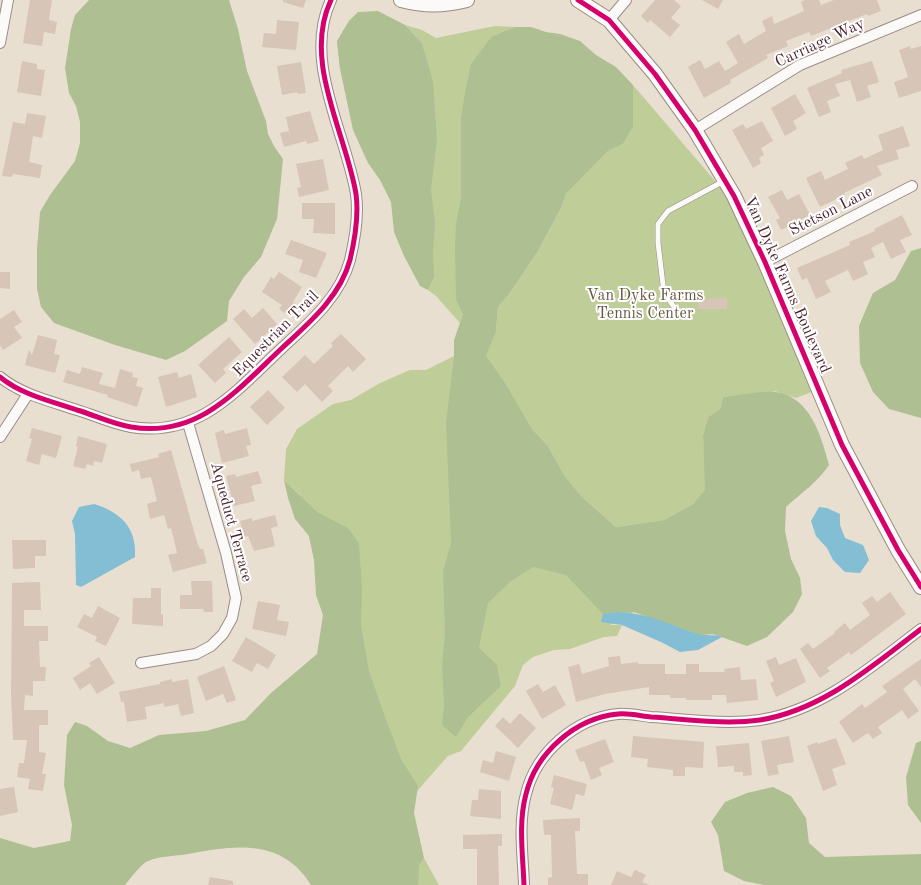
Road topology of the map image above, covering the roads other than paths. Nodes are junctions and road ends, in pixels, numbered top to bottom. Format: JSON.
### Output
{"nodes":[{"id":1,"x":8,"y":0,"type":"edge"},
{"id":2,"x":331,"y":0,"type":"edge"},
{"id":3,"x":401,"y":0,"type":"edge"},
{"id":4,"x":466,"y":0,"type":"edge"},
{"id":5,"x":578,"y":0,"type":"edge"},
{"id":6,"x":626,"y":0,"type":"edge"},
{"id":7,"x":921,"y":15,"type":"edge"},
{"id":8,"x":609,"y":20,"type":"junction"},
{"id":9,"x":0,"y":42,"type":"edge"},
{"id":10,"x":695,"y":130,"type":"junction"},
{"id":11,"x":725,"y":180,"type":"junction"},
{"id":12,"x":912,"y":186,"type":"dead end"},
{"id":13,"x":765,"y":262,"type":"junction"},
{"id":14,"x":674,"y":307,"type":"dead end"},
{"id":15,"x":0,"y":377,"type":"edge"},
{"id":16,"x":28,"y":394,"type":"junction"},
{"id":17,"x":188,"y":423,"type":"junction"},
{"id":18,"x":0,"y":437,"type":"edge"},
{"id":19,"x":921,"y":587,"type":"edge"},
{"id":20,"x":921,"y":629,"type":"edge"},
{"id":21,"x":141,"y":664,"type":"dead end"},
{"id":22,"x":524,"y":885,"type":"edge"}],
"edges":[{"from":1,"to":9,"type":"street"},
{"from":2,"to":17,"type":"street","name":"Equestrian Trail"},
{"from":3,"to":4,"type":"street"},
{"from":5,"to":8,"type":"street","name":"Van Dyke Farms Boulevard"},
{"from":6,"to":8,"type":"street"},
{"from":7,"to":10,"type":"street","name":"Carriage Way"},
{"from":8,"to":10,"type":"street","name":"Van Dyke Farms Boulevard"},
{"from":10,"to":11,"type":"street","name":"Van Dyke Farms Boulevard"},
{"from":11,"to":13,"type":"street","name":"Van Dyke Farms Boulevard"},
{"from":11,"to":14,"type":"lane"},
{"from":12,"to":13,"type":"street","name":"Stetson Lane"},
{"from":13,"to":19,"type":"street","name":"Van Dyke Farms Boulevard"},
{"from":15,"to":16,"type":"street","name":"Equestrian Trail"},
{"from":16,"to":17,"type":"street","name":"Equestrian Trail"},
{"from":16,"to":18,"type":"street"},
{"from":17,"to":21,"type":"street","name":"Aqueduct Terrace"},
{"from":20,"to":22,"type":"street"}]}
